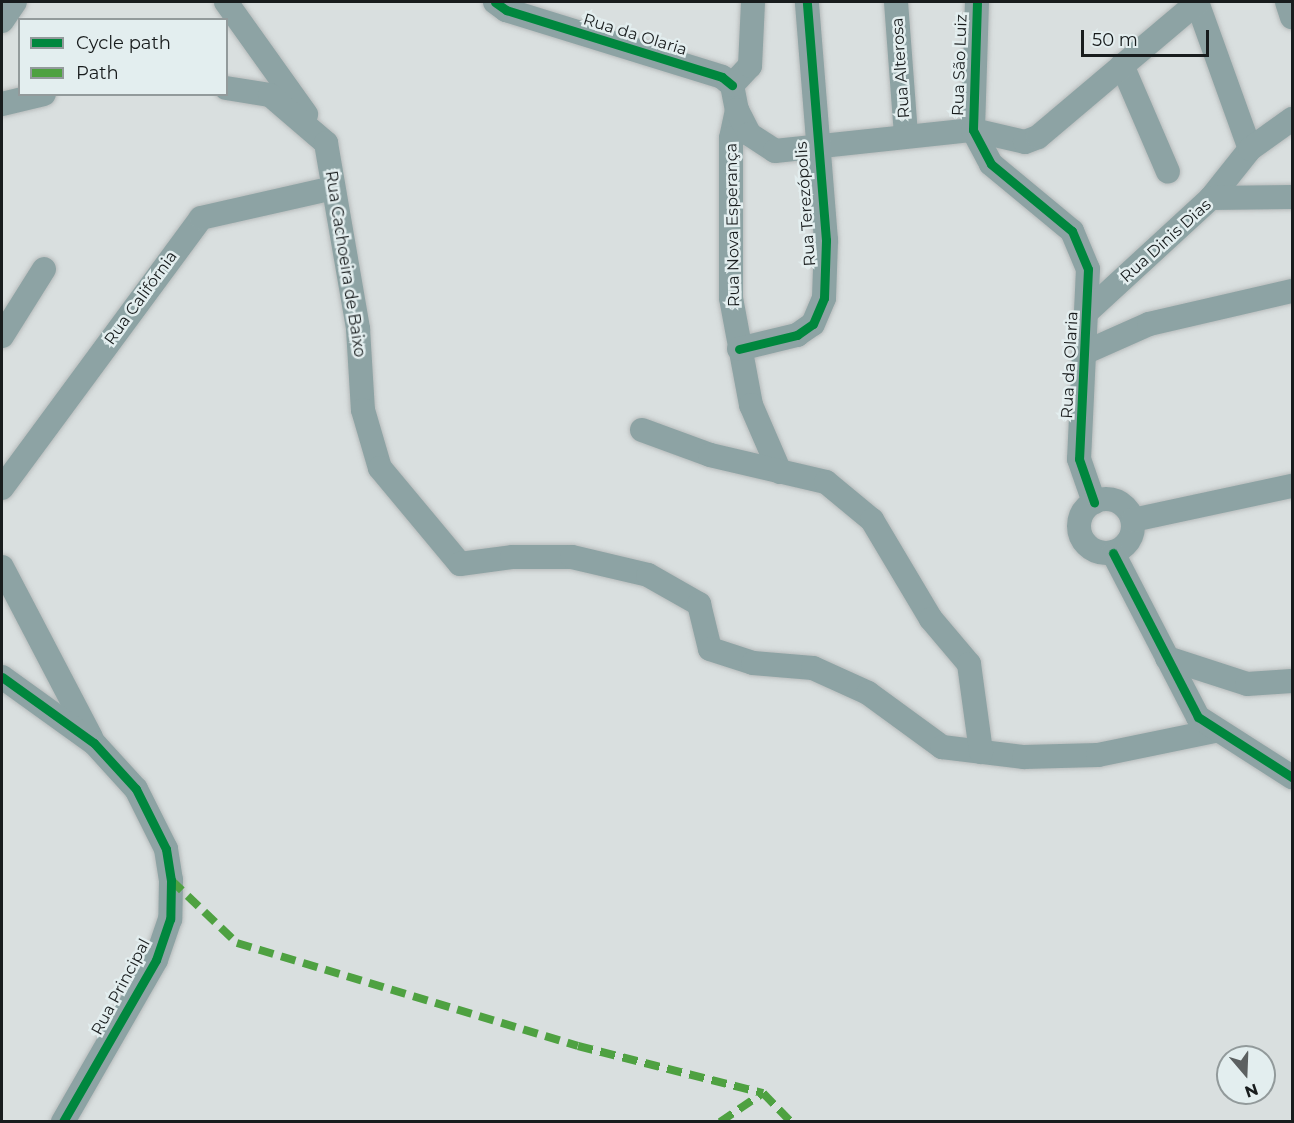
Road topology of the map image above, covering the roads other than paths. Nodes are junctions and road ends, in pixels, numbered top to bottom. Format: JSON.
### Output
{"nodes":[{"id":1,"x":15,"y":2,"type":"edge"},
{"id":2,"x":226,"y":2,"type":"edge"},
{"id":3,"x":495,"y":2,"type":"edge"},
{"id":4,"x":753,"y":2,"type":"edge"},
{"id":5,"x":807,"y":2,"type":"edge"},
{"id":6,"x":896,"y":2,"type":"edge"},
{"id":7,"x":977,"y":2,"type":"edge"},
{"id":8,"x":1197,"y":2,"type":"edge"},
{"id":9,"x":1287,"y":2,"type":"edge"},
{"id":10,"x":1293,"y":17,"type":"edge"},
{"id":11,"x":2,"y":21,"type":"edge"},
{"id":12,"x":1122,"y":65,"type":"junction"},
{"id":13,"x":732,"y":85,"type":"junction"},
{"id":14,"x":228,"y":88,"type":"edge"},
{"id":15,"x":36,"y":96,"type":"edge"},
{"id":16,"x":2,"y":104,"type":"edge"},
{"id":17,"x":738,"y":110,"type":"junction"},
{"id":18,"x":1293,"y":119,"type":"edge"},
{"id":19,"x":973,"y":130,"type":"junction"},
{"id":20,"x":906,"y":135,"type":"junction"},
{"id":21,"x":326,"y":143,"type":"junction"},
{"id":22,"x":1250,"y":149,"type":"junction"},
{"id":23,"x":818,"y":150,"type":"junction"},
{"id":24,"x":1168,"y":172,"type":"dead end"},
{"id":25,"x":333,"y":188,"type":"junction"},
{"id":26,"x":1293,"y":197,"type":"edge"},
{"id":27,"x":1212,"y":198,"type":"junction"},
{"id":28,"x":44,"y":269,"type":"dead end"},
{"id":29,"x":1293,"y":291,"type":"edge"},
{"id":30,"x":1087,"y":312,"type":"junction"},
{"id":31,"x":2,"y":336,"type":"edge"},
{"id":32,"x":739,"y":349,"type":"junction"},
{"id":33,"x":1086,"y":352,"type":"junction"},
{"id":34,"x":642,"y":430,"type":"dead end"},
{"id":35,"x":780,"y":472,"type":"junction"},
{"id":36,"x":1293,"y":486,"type":"edge"},
{"id":37,"x":2,"y":488,"type":"edge"},
{"id":38,"x":1094,"y":502,"type":"junction"},
{"id":39,"x":1132,"y":520,"type":"junction"},
{"id":40,"x":1113,"y":553,"type":"junction"},
{"id":41,"x":2,"y":567,"type":"edge"},
{"id":42,"x":1167,"y":658,"type":"junction"},
{"id":43,"x":2,"y":677,"type":"edge"},
{"id":44,"x":1293,"y":681,"type":"edge"},
{"id":45,"x":1215,"y":731,"type":"junction"},
{"id":46,"x":94,"y":743,"type":"junction"},
{"id":47,"x":981,"y":752,"type":"junction"},
{"id":48,"x":1293,"y":777,"type":"edge"},
{"id":49,"x":63,"y":1122,"type":"edge"}],
"edges":[{"from":1,"to":11,"type":"street"},
{"from":2,"to":21,"type":"street"},
{"from":3,"to":13,"type":"street","name":"Rua da Olaria"},
{"from":4,"to":13,"type":"street"},
{"from":5,"to":23,"type":"street","name":"Rua Terezópolis"},
{"from":6,"to":20,"type":"street","name":"Rua Alterosa"},
{"from":7,"to":19,"type":"street","name":"Rua São Luiz"},
{"from":8,"to":12,"type":"street"},
{"from":8,"to":22,"type":"street"},
{"from":9,"to":10,"type":"street"},
{"from":12,"to":19,"type":"street"},
{"from":12,"to":24,"type":"street"},
{"from":13,"to":17,"type":"street","name":"Rua Nova Esperança"},
{"from":14,"to":21,"type":"street"},
{"from":15,"to":16,"type":"street"},
{"from":17,"to":23,"type":"street","name":"Rua São Luiz"},
{"from":17,"to":32,"type":"street","name":"Rua Nova Esperança"},
{"from":18,"to":22,"type":"street"},
{"from":19,"to":20,"type":"street","name":"Rua São Luiz"},
{"from":19,"to":30,"type":"street","name":"Rua da Olaria"},
{"from":20,"to":23,"type":"street","name":"Rua São Luiz"},
{"from":21,"to":25,"type":"street","name":"Rua Cachoeira de Baixo"},
{"from":22,"to":27,"type":"street"},
{"from":23,"to":32,"type":"street","name":"Rua Terezópolis"},
{"from":25,"to":37,"type":"street","name":"Rua Califórnia"},
{"from":25,"to":47,"type":"street","name":"Rua Cachoeira de Baixo"},
{"from":26,"to":27,"type":"street","name":"Rua Dinis Dias"},
{"from":27,"to":30,"type":"street","name":"Rua Dinis Dias"},
{"from":28,"to":31,"type":"street"},
{"from":29,"to":33,"type":"street"},
{"from":30,"to":33,"type":"street","name":"Rua da Olaria"},
{"from":32,"to":35,"type":"street","name":"Rua Nova Esperança"},
{"from":33,"to":38,"type":"street","name":"Rua da Olaria"},
{"from":34,"to":35,"type":"street"},
{"from":35,"to":47,"type":"street"},
{"from":36,"to":39,"type":"street"},
{"from":38,"to":39,"type":"street"},
{"from":38,"to":40,"type":"street"},
{"from":39,"to":40,"type":"street"},
{"from":40,"to":42,"type":"street"},
{"from":41,"to":46,"type":"street"},
{"from":42,"to":44,"type":"street"},
{"from":42,"to":45,"type":"street"},
{"from":43,"to":46,"type":"street","name":"Rua Principal"},
{"from":45,"to":47,"type":"street"},
{"from":45,"to":48,"type":"street"},
{"from":46,"to":49,"type":"street","name":"Rua Principal"}]}
